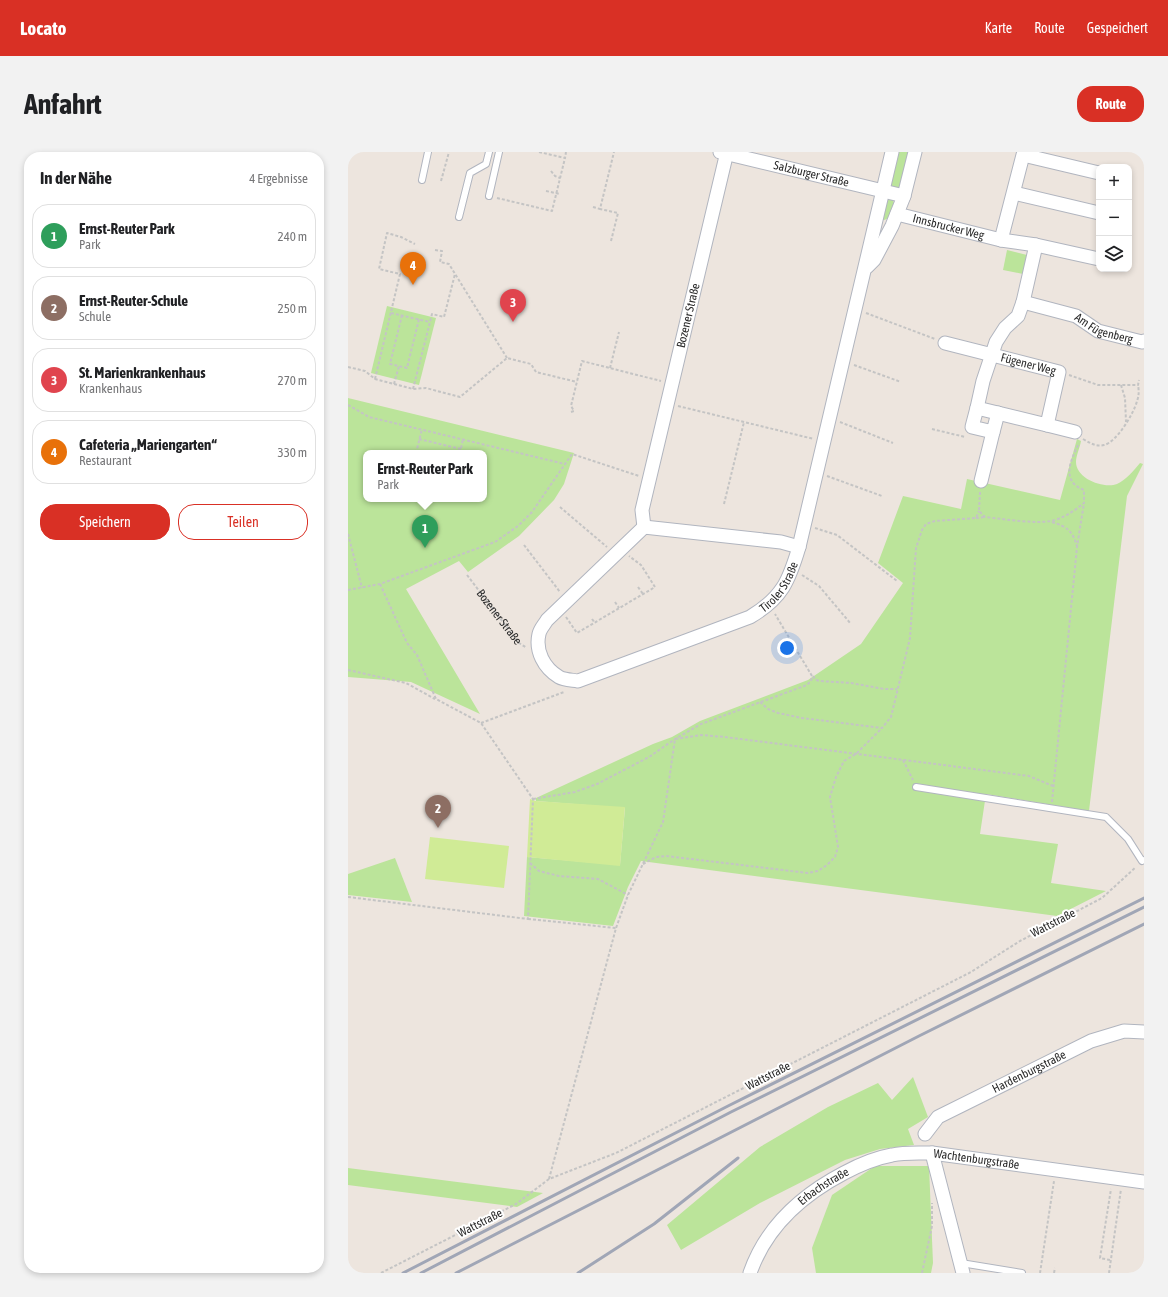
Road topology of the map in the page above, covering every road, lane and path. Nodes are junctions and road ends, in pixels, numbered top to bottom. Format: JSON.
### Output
{"nodes":[{"id":1,"x":428,"y":152,"type":"edge"},
{"id":2,"x":448,"y":152,"type":"edge"},
{"id":3,"x":489,"y":152,"type":"edge"},
{"id":4,"x":500,"y":152,"type":"edge"},
{"id":5,"x":539,"y":152,"type":"edge"},
{"id":6,"x":566,"y":152,"type":"edge"},
{"id":7,"x":614,"y":152,"type":"edge"},
{"id":8,"x":724,"y":152,"type":"edge"},
{"id":9,"x":892,"y":152,"type":"edge"},
{"id":10,"x":914,"y":152,"type":"edge"},
{"id":11,"x":565,"y":158,"type":"junction"},
{"id":12,"x":551,"y":171,"type":"dead end"},
{"id":13,"x":1096,"y":172,"type":"edge"},
{"id":14,"x":560,"y":178,"type":"junction"},
{"id":15,"x":422,"y":180,"type":"dead end"},
{"id":16,"x":441,"y":181,"type":"dead end"},
{"id":17,"x":882,"y":190,"type":"junction"},
{"id":18,"x":546,"y":191,"type":"dead end"},
{"id":19,"x":556,"y":193,"type":"junction"},
{"id":20,"x":1014,"y":193,"type":"junction"},
{"id":21,"x":560,"y":194,"type":"dead end"},
{"id":22,"x":489,"y":196,"type":"joint"},
{"id":23,"x":904,"y":196,"type":"junction"},
{"id":24,"x":593,"y":207,"type":"dead end"},
{"id":25,"x":600,"y":209,"type":"junction"},
{"id":26,"x":1096,"y":212,"type":"edge"},
{"id":27,"x":896,"y":214,"type":"junction"},
{"id":28,"x":459,"y":217,"type":"dead end"},
{"id":29,"x":874,"y":222,"type":"junction"},
{"id":30,"x":892,"y":226,"type":"junction"},
{"id":31,"x":1001,"y":240,"type":"junction"},
{"id":32,"x":611,"y":241,"type":"dead end"},
{"id":33,"x":416,"y":244,"type":"dead end"},
{"id":34,"x":1036,"y":245,"type":"junction"},
{"id":35,"x":435,"y":250,"type":"dead end"},
{"id":36,"x":1096,"y":258,"type":"edge"},
{"id":37,"x":865,"y":268,"type":"junction"},
{"id":38,"x":455,"y":273,"type":"junction"},
{"id":39,"x":1023,"y":302,"type":"junction"},
{"id":40,"x":855,"y":309,"type":"junction"},
{"id":41,"x":391,"y":313,"type":"junction"},
{"id":42,"x":402,"y":315,"type":"junction"},
{"id":43,"x":419,"y":319,"type":"junction"},
{"id":44,"x":430,"y":322,"type":"junction"},
{"id":45,"x":619,"y":332,"type":"dead end"},
{"id":46,"x":1144,"y":341,"type":"edge"},
{"id":47,"x":945,"y":343,"type":"joint"},
{"id":48,"x":991,"y":355,"type":"junction"},
{"id":49,"x":507,"y":358,"type":"junction"},
{"id":50,"x":843,"y":361,"type":"junction"},
{"id":51,"x":399,"y":366,"type":"junction"},
{"id":52,"x":348,"y":367,"type":"edge"},
{"id":53,"x":610,"y":368,"type":"junction"},
{"id":54,"x":1059,"y":372,"type":"junction"},
{"id":55,"x":375,"y":379,"type":"junction"},
{"id":56,"x":1139,"y":380,"type":"dead end"},
{"id":57,"x":577,"y":382,"type":"junction"},
{"id":58,"x":901,"y":382,"type":"dead end"},
{"id":59,"x":394,"y":384,"type":"junction"},
{"id":60,"x":672,"y":384,"type":"junction"},
{"id":61,"x":1121,"y":385,"type":"junction"},
{"id":62,"x":1138,"y":385,"type":"junction"},
{"id":63,"x":413,"y":390,"type":"junction"},
{"id":64,"x":667,"y":403,"type":"junction"},
{"id":65,"x":348,"y":405,"type":"edge"},
{"id":66,"x":977,"y":408,"type":"junction"},
{"id":67,"x":571,"y":412,"type":"dead end"},
{"id":68,"x":998,"y":413,"type":"junction"},
{"id":69,"x":829,"y":418,"type":"junction"},
{"id":70,"x":744,"y":422,"type":"junction"},
{"id":71,"x":1126,"y":423,"type":"junction"},
{"id":72,"x":1046,"y":425,"type":"junction"},
{"id":73,"x":972,"y":427,"type":"junction"},
{"id":74,"x":932,"y":428,"type":"dead end"},
{"id":75,"x":422,"y":429,"type":"junction"},
{"id":76,"x":993,"y":432,"type":"junction"},
{"id":77,"x":1075,"y":432,"type":"dead end"},
{"id":78,"x":419,"y":439,"type":"junction"},
{"id":79,"x":463,"y":439,"type":"junction"},
{"id":80,"x":824,"y":441,"type":"junction"},
{"id":81,"x":893,"y":443,"type":"dead end"},
{"id":82,"x":461,"y":449,"type":"joint"},
{"id":83,"x":417,"y":450,"type":"edge"},
{"id":84,"x":565,"y":464,"type":"junction"},
{"id":85,"x":816,"y":472,"type":"junction"},
{"id":86,"x":650,"y":479,"type":"junction"},
{"id":87,"x":981,"y":481,"type":"joint"},
{"id":88,"x":882,"y":496,"type":"dead end"},
{"id":89,"x":1084,"y":503,"type":"junction"},
{"id":90,"x":724,"y":504,"type":"dead end"},
{"id":91,"x":560,"y":507,"type":"dead end"},
{"id":92,"x":980,"y":511,"type":"junction"},
{"id":93,"x":985,"y":517,"type":"junction"},
{"id":94,"x":976,"y":518,"type":"junction"},
{"id":95,"x":1050,"y":521,"type":"junction"},
{"id":96,"x":804,"y":524,"type":"junction"},
{"id":97,"x":644,"y":528,"type":"junction"},
{"id":98,"x":348,"y":534,"type":"edge"},
{"id":99,"x":524,"y":545,"type":"dead end"},
{"id":100,"x":799,"y":547,"type":"junction"},
{"id":101,"x":1077,"y":547,"type":"junction"},
{"id":102,"x":618,"y":552,"type":"junction"},
{"id":103,"x":792,"y":570,"type":"junction"},
{"id":104,"x":467,"y":575,"type":"dead end"},
{"id":105,"x":896,"y":580,"type":"dead end"},
{"id":106,"x":380,"y":584,"type":"junction"},
{"id":107,"x":638,"y":587,"type":"dead end"},
{"id":108,"x":362,"y":588,"type":"junction"},
{"id":109,"x":348,"y":590,"type":"edge"},
{"id":110,"x":642,"y":594,"type":"junction"},
{"id":111,"x":615,"y":602,"type":"dead end"},
{"id":112,"x":563,"y":604,"type":"junction"},
{"id":113,"x":769,"y":604,"type":"junction"},
{"id":114,"x":619,"y":608,"type":"junction"},
{"id":115,"x":592,"y":618,"type":"dead end"},
{"id":116,"x":595,"y":623,"type":"junction"},
{"id":117,"x":851,"y":624,"type":"dead end"},
{"id":118,"x":538,"y":648,"type":"junction"},
{"id":119,"x":348,"y":670,"type":"edge"},
{"id":120,"x":812,"y":676,"type":"junction"},
{"id":121,"x":578,"y":681,"type":"junction"},
{"id":122,"x":897,"y":689,"type":"junction"},
{"id":123,"x":436,"y":699,"type":"junction"},
{"id":124,"x":760,"y":702,"type":"junction"},
{"id":125,"x":481,"y":723,"type":"junction"},
{"id":126,"x":882,"y":728,"type":"junction"},
{"id":127,"x":675,"y":739,"type":"junction"},
{"id":128,"x":856,"y":754,"type":"junction"},
{"id":129,"x":903,"y":760,"type":"junction"},
{"id":130,"x":1053,"y":786,"type":"junction"},
{"id":131,"x":916,"y":787,"type":"joint"},
{"id":132,"x":533,"y":799,"type":"junction"},
{"id":133,"x":1052,"y":809,"type":"junction"},
{"id":134,"x":1143,"y":860,"type":"edge"},
{"id":135,"x":530,"y":864,"type":"junction"},
{"id":136,"x":643,"y":864,"type":"junction"},
{"id":137,"x":628,"y":895,"type":"junction"},
{"id":138,"x":348,"y":897,"type":"edge"},
{"id":139,"x":528,"y":919,"type":"junction"},
{"id":140,"x":616,"y":928,"type":"junction"},
{"id":141,"x":1144,"y":1032,"type":"edge"},
{"id":142,"x":925,"y":1134,"type":"dead end"},
{"id":143,"x":932,"y":1153,"type":"junction"},
{"id":144,"x":1056,"y":1170,"type":"junction"},
{"id":145,"x":1117,"y":1178,"type":"junction"},
{"id":146,"x":549,"y":1179,"type":"junction"},
{"id":147,"x":1144,"y":1182,"type":"edge"},
{"id":148,"x":941,"y":1185,"type":"junction"},
{"id":149,"x":1110,"y":1260,"type":"junction"},
{"id":150,"x":962,"y":1268,"type":"edge"},
{"id":151,"x":1055,"y":1268,"type":"dead end"},
{"id":152,"x":381,"y":1273,"type":"edge"},
{"id":153,"x":750,"y":1273,"type":"edge"},
{"id":154,"x":922,"y":1273,"type":"edge"},
{"id":155,"x":1022,"y":1273,"type":"edge"},
{"id":156,"x":1040,"y":1273,"type":"edge"},
{"id":157,"x":1054,"y":1273,"type":"edge"},
{"id":158,"x":1109,"y":1273,"type":"edge"}],
"edges":[{"from":1,"to":15,"type":"lane"},
{"from":2,"to":16,"type":"path"},
{"from":3,"to":28,"type":"lane"},
{"from":4,"to":22,"type":"lane"},
{"from":5,"to":11,"type":"path"},
{"from":6,"to":11,"type":"path"},
{"from":7,"to":25,"type":"path"},
{"from":8,"to":17,"type":"street","name":"Salzburger Straße"},
{"from":8,"to":60,"type":"street","name":"Bozener Straße"},
{"from":9,"to":17,"type":"street","name":"Tiroler Straße"},
{"from":10,"to":23,"type":"street","name":"Tiroler Straße"},
{"from":11,"to":14,"type":"path"},
{"from":12,"to":14,"type":"path"},
{"from":13,"to":20,"type":"street","name":"Innsbrucker Weg"},
{"from":14,"to":19,"type":"path"},
{"from":17,"to":23,"type":"street","name":"Salzburger Straße"},
{"from":17,"to":29,"type":"street","name":"Tiroler Straße"},
{"from":18,"to":19,"type":"path"},
{"from":19,"to":21,"type":"path"},
{"from":19,"to":22,"type":"path"},
{"from":20,"to":26,"type":"street"},
{"from":20,"to":31,"type":"street","name":"Innsbrucker Weg"},
{"from":23,"to":27,"type":"street","name":"Tiroler Straße"},
{"from":24,"to":25,"type":"path"},
{"from":25,"to":32,"type":"path"},
{"from":27,"to":30,"type":"street","name":"Tiroler Straße"},
{"from":27,"to":31,"type":"street","name":"Innsbrucker Weg"},
{"from":29,"to":30,"type":"street"},
{"from":29,"to":37,"type":"street","name":"Tiroler Straße"},
{"from":30,"to":37,"type":"street","name":"Tiroler Straße"},
{"from":31,"to":34,"type":"street","name":"Innsbrucker Weg"},
{"from":33,"to":41,"type":"path"},
{"from":34,"to":36,"type":"street","name":"Innsbrucker Weg"},
{"from":34,"to":39,"type":"street","name":"Fügener Weg"},
{"from":35,"to":38,"type":"path"},
{"from":37,"to":40,"type":"street","name":"Tiroler Straße"},
{"from":38,"to":44,"type":"path"},
{"from":38,"to":49,"type":"path"},
{"from":39,"to":46,"type":"street","name":"Am Fügenberg"},
{"from":39,"to":48,"type":"street","name":"Fügener Weg"},
{"from":40,"to":47,"type":"path"},
{"from":40,"to":50,"type":"street","name":"Tiroler Straße"},
{"from":41,"to":42,"type":"path"},
{"from":41,"to":55,"type":"path"},
{"from":42,"to":43,"type":"path"},
{"from":42,"to":51,"type":"path"},
{"from":43,"to":44,"type":"path"},
{"from":43,"to":51,"type":"path"},
{"from":44,"to":63,"type":"path"},
{"from":45,"to":53,"type":"path"},
{"from":47,"to":48,"type":"street","name":"Fügener Weg"},
{"from":48,"to":54,"type":"street","name":"Fügener Weg"},
{"from":48,"to":66,"type":"street","name":"Fügener Weg"},
{"from":49,"to":57,"type":"path"},
{"from":49,"to":63,"type":"path"},
{"from":50,"to":58,"type":"path"},
{"from":50,"to":69,"type":"street","name":"Tiroler Straße"},
{"from":51,"to":59,"type":"path"},
{"from":52,"to":55,"type":"path"},
{"from":53,"to":57,"type":"path"},
{"from":53,"to":60,"type":"path"},
{"from":54,"to":61,"type":"path"},
{"from":54,"to":72,"type":"street","name":"Fügener Weg"},
{"from":55,"to":59,"type":"path"},
{"from":56,"to":62,"type":"path"},
{"from":57,"to":67,"type":"path"},
{"from":59,"to":63,"type":"path"},
{"from":60,"to":64,"type":"street","name":"Bozener Straße"},
{"from":61,"to":62,"type":"path"},
{"from":61,"to":71,"type":"path"},
{"from":62,"to":71,"type":"path"},
{"from":64,"to":70,"type":"path"},
{"from":64,"to":86,"type":"street","name":"Bozener Straße"},
{"from":65,"to":75,"type":"path"},
{"from":66,"to":68,"type":"street"},
{"from":66,"to":73,"type":"street","name":"Fügener Weg"},
{"from":68,"to":72,"type":"street"},
{"from":68,"to":76,"type":"street"},
{"from":69,"to":80,"type":"street","name":"Tiroler Straße"},
{"from":69,"to":81,"type":"path"},
{"from":70,"to":80,"type":"path"},
{"from":70,"to":90,"type":"path"},
{"from":71,"to":89,"type":"path"},
{"from":72,"to":77,"type":"street"},
{"from":73,"to":74,"type":"path"},
{"from":73,"to":76,"type":"street"},
{"from":75,"to":78,"type":"path"},
{"from":75,"to":79,"type":"path"},
{"from":76,"to":87,"type":"street"},
{"from":78,"to":82,"type":"path"},
{"from":78,"to":83,"type":"path"},
{"from":79,"to":82,"type":"path"},
{"from":79,"to":84,"type":"path"},
{"from":80,"to":85,"type":"street","name":"Tiroler Straße"},
{"from":84,"to":86,"type":"path"},
{"from":84,"to":106,"type":"path"},
{"from":85,"to":88,"type":"path"},
{"from":85,"to":96,"type":"street","name":"Tiroler Straße"},
{"from":86,"to":97,"type":"street","name":"Bozener Straße"},
{"from":87,"to":92,"type":"path"},
{"from":89,"to":95,"type":"path"},
{"from":89,"to":101,"type":"path"},
{"from":91,"to":102,"type":"path"},
{"from":92,"to":93,"type":"path"},
{"from":92,"to":94,"type":"path"},
{"from":93,"to":94,"type":"path"},
{"from":93,"to":95,"type":"path"},
{"from":94,"to":122,"type":"path"},
{"from":95,"to":101,"type":"path"},
{"from":96,"to":100,"type":"street","name":"Tiroler Straße"},
{"from":96,"to":105,"type":"path"},
{"from":97,"to":100,"type":"street"},
{"from":97,"to":102,"type":"street","name":"Bozener Straße"},
{"from":98,"to":108,"type":"path"},
{"from":99,"to":112,"type":"path"},
{"from":100,"to":103,"type":"street","name":"Tiroler Straße"},
{"from":101,"to":130,"type":"path"},
{"from":102,"to":110,"type":"path"},
{"from":102,"to":112,"type":"street","name":"Bozener Straße"},
{"from":103,"to":113,"type":"street","name":"Tiroler Straße"},
{"from":103,"to":117,"type":"path"},
{"from":104,"to":118,"type":"path","name":"Bozener Straße"},
{"from":106,"to":108,"type":"path"},
{"from":106,"to":123,"type":"path"},
{"from":107,"to":110,"type":"path"},
{"from":108,"to":109,"type":"path"},
{"from":110,"to":114,"type":"path"},
{"from":111,"to":114,"type":"path"},
{"from":112,"to":116,"type":"path"},
{"from":112,"to":118,"type":"street","name":"Bozener Straße"},
{"from":113,"to":120,"type":"path"},
{"from":113,"to":121,"type":"street","name":"Tiroler Straße"},
{"from":114,"to":116,"type":"path"},
{"from":115,"to":116,"type":"path"},
{"from":118,"to":121,"type":"street","name":"Bozener Straße"},
{"from":119,"to":123,"type":"path"},
{"from":120,"to":122,"type":"path"},
{"from":120,"to":124,"type":"path"},
{"from":121,"to":125,"type":"path"},
{"from":122,"to":126,"type":"path"},
{"from":123,"to":125,"type":"path"},
{"from":124,"to":126,"type":"path"},
{"from":124,"to":127,"type":"path"},
{"from":125,"to":132,"type":"path"},
{"from":126,"to":128,"type":"path"},
{"from":127,"to":128,"type":"path"},
{"from":127,"to":132,"type":"path"},
{"from":127,"to":136,"type":"path"},
{"from":128,"to":129,"type":"path"},
{"from":128,"to":136,"type":"path"},
{"from":129,"to":130,"type":"path"},
{"from":129,"to":131,"type":"path"},
{"from":130,"to":133,"type":"path"},
{"from":131,"to":133,"type":"lane"},
{"from":132,"to":135,"type":"path"},
{"from":133,"to":134,"type":"lane"},
{"from":134,"to":146,"type":"path","name":"Wattstraße"},
{"from":135,"to":137,"type":"path"},
{"from":135,"to":139,"type":"path"},
{"from":136,"to":137,"type":"path"},
{"from":137,"to":140,"type":"path"},
{"from":138,"to":139,"type":"path"},
{"from":139,"to":140,"type":"path"},
{"from":140,"to":146,"type":"path"},
{"from":141,"to":142,"type":"street","name":"Hardenburgstraße"},
{"from":143,"to":144,"type":"street","name":"Wachtenburgstraße"},
{"from":143,"to":148,"type":"street","name":"Wachtenburgstraße"},
{"from":143,"to":153,"type":"street","name":"Erbachstraße"},
{"from":144,"to":145,"type":"street","name":"Wachtenburgstraße"},
{"from":144,"to":156,"type":"path"},
{"from":145,"to":147,"type":"street","name":"Wachtenburgstraße"},
{"from":145,"to":149,"type":"path"},
{"from":145,"to":149,"type":"path"},
{"from":146,"to":152,"type":"path","name":"Wattstraße"},
{"from":148,"to":150,"type":"street","name":"Wachtenburgstraße"},
{"from":148,"to":154,"type":"path"},
{"from":149,"to":158,"type":"path"},
{"from":150,"to":155,"type":"lane"},
{"from":151,"to":157,"type":"path"}]}
